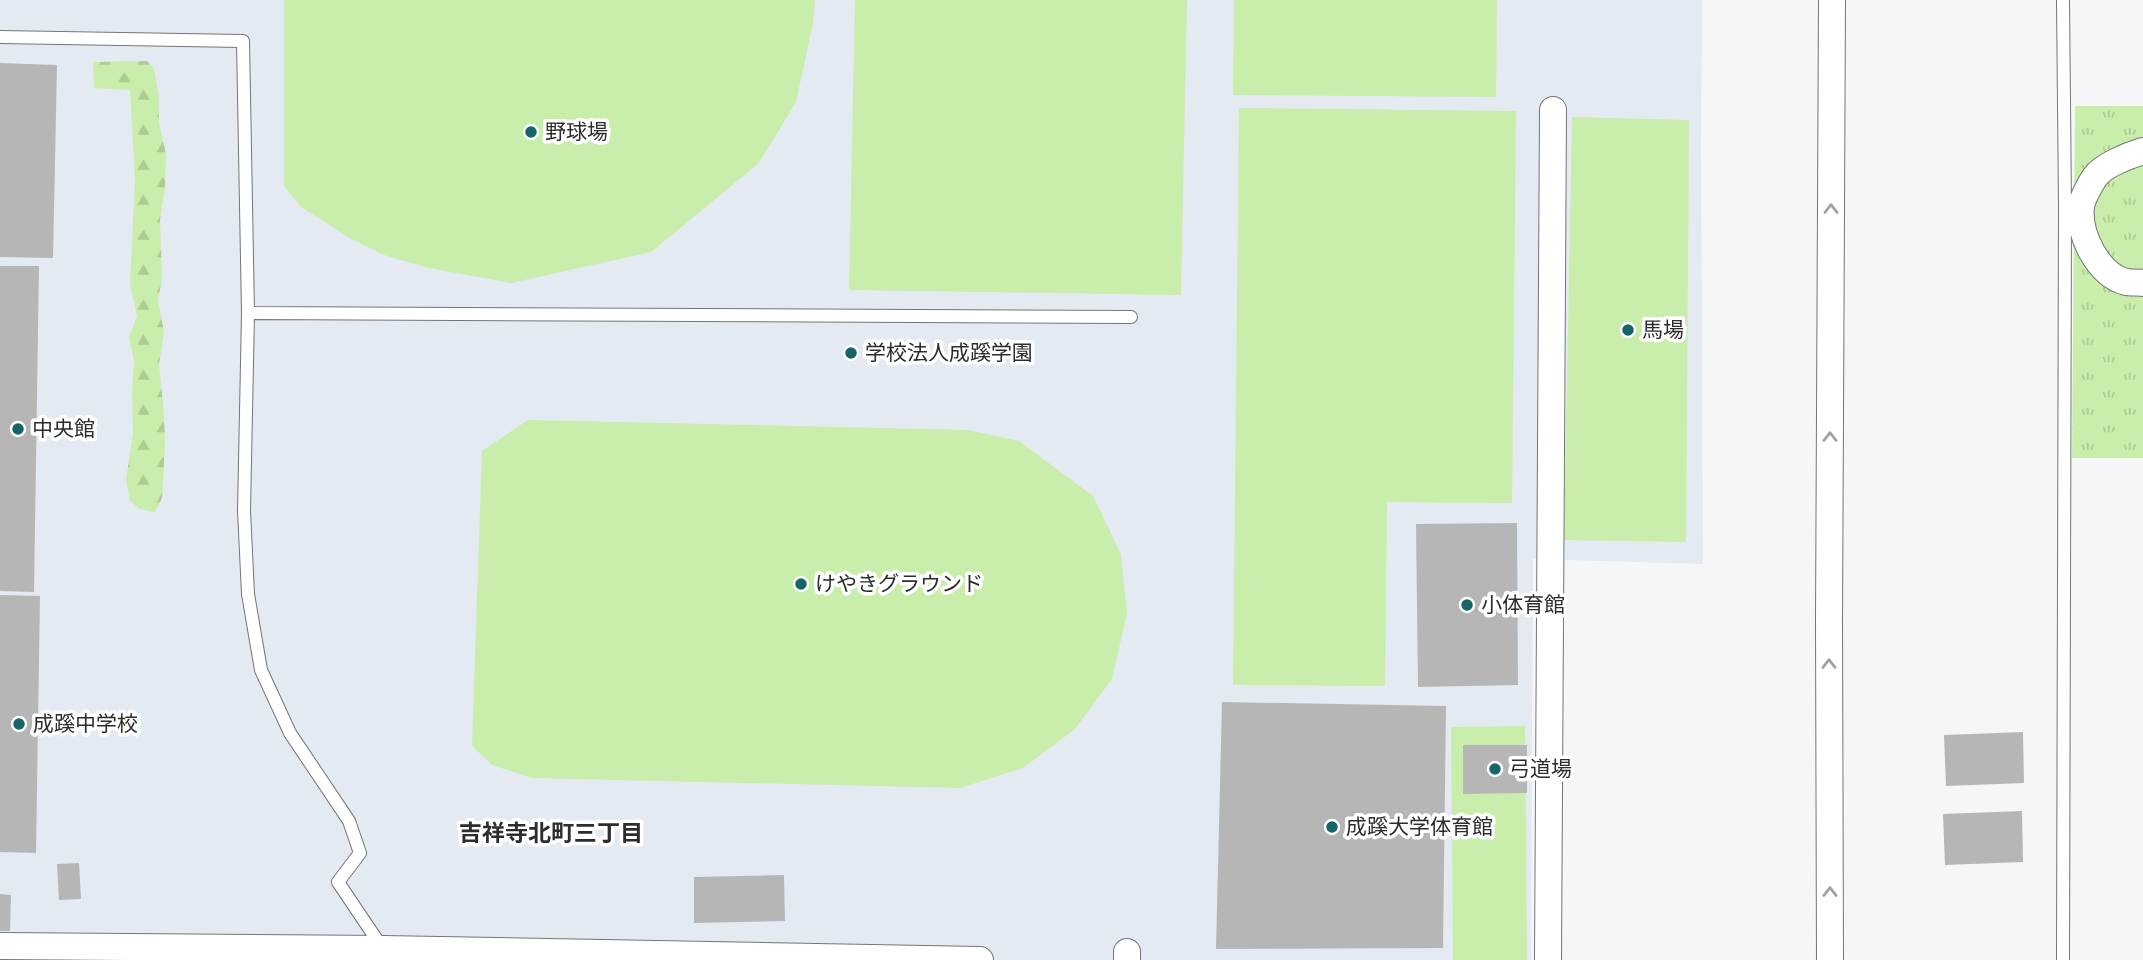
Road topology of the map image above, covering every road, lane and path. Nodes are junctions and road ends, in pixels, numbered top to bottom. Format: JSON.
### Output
{"nodes":[{"id":1,"x":1832,"y":0,"type":"edge"},
{"id":2,"x":2063,"y":0,"type":"edge"},
{"id":3,"x":0,"y":37,"type":"edge"},
{"id":4,"x":1553,"y":110,"type":"dead end"},
{"id":5,"x":2143,"y":151,"type":"edge"},
{"id":6,"x":2073,"y":206,"type":"junction"},
{"id":7,"x":2143,"y":282,"type":"edge"},
{"id":8,"x":248,"y":313,"type":"junction"},
{"id":9,"x":1131,"y":317,"type":"dead end"},
{"id":10,"x":0,"y":946,"type":"edge"},
{"id":11,"x":384,"y":955,"type":"edge"},
{"id":12,"x":980,"y":960,"type":"edge"},
{"id":13,"x":1548,"y":960,"type":"edge"},
{"id":14,"x":1830,"y":960,"type":"edge"},
{"id":15,"x":2063,"y":960,"type":"edge"}],
"edges":[{"from":14,"to":1,"type":"street","one_way":true},
{"from":2,"to":6,"type":"lane"},
{"from":3,"to":8,"type":"lane"},
{"from":4,"to":13,"type":"street"},
{"from":5,"to":6,"type":"street"},
{"from":6,"to":7,"type":"street"},
{"from":6,"to":15,"type":"lane"},
{"from":8,"to":9,"type":"lane"},
{"from":8,"to":11,"type":"lane"},
{"from":10,"to":11,"type":"street"},
{"from":11,"to":12,"type":"street"}]}
